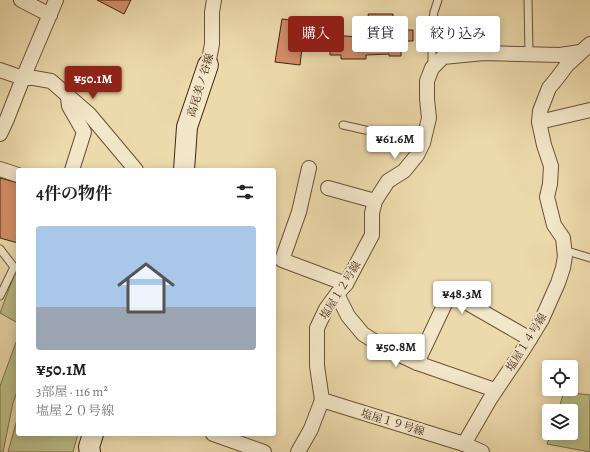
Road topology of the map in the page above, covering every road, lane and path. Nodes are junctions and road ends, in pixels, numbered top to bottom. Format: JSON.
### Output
{"nodes":[{"id":1,"x":21,"y":0,"type":"edge"},
{"id":2,"x":56,"y":0,"type":"edge"},
{"id":3,"x":214,"y":0,"type":"edge"},
{"id":4,"x":438,"y":0,"type":"edge"},
{"id":5,"x":528,"y":0,"type":"edge"},
{"id":6,"x":50,"y":15,"type":"junction"},
{"id":7,"x":585,"y":48,"type":"edge"},
{"id":8,"x":529,"y":54,"type":"junction"},
{"id":9,"x":208,"y":65,"type":"joint"},
{"id":10,"x":432,"y":68,"type":"junction"},
{"id":11,"x":0,"y":70,"type":"edge"},
{"id":12,"x":23,"y":78,"type":"junction"},
{"id":13,"x":68,"y":96,"type":"junction"},
{"id":14,"x":590,"y":110,"type":"edge"},
{"id":15,"x":539,"y":122,"type":"junction"},
{"id":16,"x":343,"y":125,"type":"dead end"},
{"id":17,"x":0,"y":134,"type":"edge"},
{"id":18,"x":423,"y":143,"type":"junction"},
{"id":19,"x":73,"y":168,"type":"edge"},
{"id":20,"x":134,"y":168,"type":"edge"},
{"id":21,"x":184,"y":168,"type":"edge"},
{"id":22,"x":309,"y":168,"type":"dead end"},
{"id":23,"x":0,"y":169,"type":"edge"},
{"id":24,"x":16,"y":174,"type":"edge"},
{"id":25,"x":328,"y":188,"type":"dead end"},
{"id":26,"x":375,"y":200,"type":"junction"},
{"id":27,"x":0,"y":249,"type":"edge"},
{"id":28,"x":564,"y":250,"type":"junction"},
{"id":29,"x":590,"y":258,"type":"edge"},
{"id":30,"x":342,"y":289,"type":"junction"},
{"id":31,"x":0,"y":296,"type":"edge"},
{"id":32,"x":530,"y":339,"type":"junction"},
{"id":33,"x":417,"y":363,"type":"junction"},
{"id":34,"x":495,"y":390,"type":"junction"},
{"id":35,"x":322,"y":400,"type":"junction"},
{"id":36,"x":92,"y":436,"type":"edge"},
{"id":37,"x":219,"y":436,"type":"edge"},
{"id":38,"x":464,"y":444,"type":"junction"},
{"id":39,"x":90,"y":452,"type":"edge"},
{"id":40,"x":264,"y":452,"type":"edge"},
{"id":41,"x":298,"y":452,"type":"edge"},
{"id":42,"x":482,"y":452,"type":"edge"}],
"edges":[{"from":1,"to":6,"type":"street"},
{"from":2,"to":6,"type":"street"},
{"from":3,"to":9,"type":"street","name":"高尾美ノ谷線"},
{"from":4,"to":10,"type":"lane"},
{"from":5,"to":8,"type":"lane"},
{"from":6,"to":12,"type":"street"},
{"from":7,"to":8,"type":"street"},
{"from":7,"to":15,"type":"street","name":"塩屋１４号線"},
{"from":8,"to":10,"type":"street"},
{"from":9,"to":21,"type":"street","name":"高尾美ノ谷線"},
{"from":10,"to":18,"type":"street","name":"塩屋１２号線"},
{"from":11,"to":12,"type":"street"},
{"from":12,"to":13,"type":"street"},
{"from":12,"to":17,"type":"street"},
{"from":13,"to":19,"type":"street"},
{"from":13,"to":20,"type":"street"},
{"from":14,"to":15,"type":"street"},
{"from":15,"to":28,"type":"street","name":"塩屋１４号線"},
{"from":16,"to":18,"type":"lane"},
{"from":18,"to":26,"type":"street","name":"塩屋１２号線"},
{"from":22,"to":30,"type":"street"},
{"from":23,"to":24,"type":"street"},
{"from":25,"to":26,"type":"street"},
{"from":26,"to":30,"type":"street","name":"塩屋１２号線"},
{"from":27,"to":31,"type":"lane"},
{"from":28,"to":29,"type":"lane"},
{"from":28,"to":32,"type":"street","name":"塩屋１４号線"},
{"from":30,"to":33,"type":"street"},
{"from":30,"to":35,"type":"street","name":"塩屋１２号線"},
{"from":32,"to":33,"type":"street"},
{"from":32,"to":34,"type":"street","name":"塩屋１４号線"},
{"from":33,"to":34,"type":"street"},
{"from":34,"to":38,"type":"street","name":"塩屋１４号線"},
{"from":35,"to":38,"type":"street","name":"塩屋１９号線"},
{"from":35,"to":41,"type":"street"},
{"from":36,"to":39,"type":"street"},
{"from":37,"to":40,"type":"street"},
{"from":38,"to":42,"type":"street"}]}
